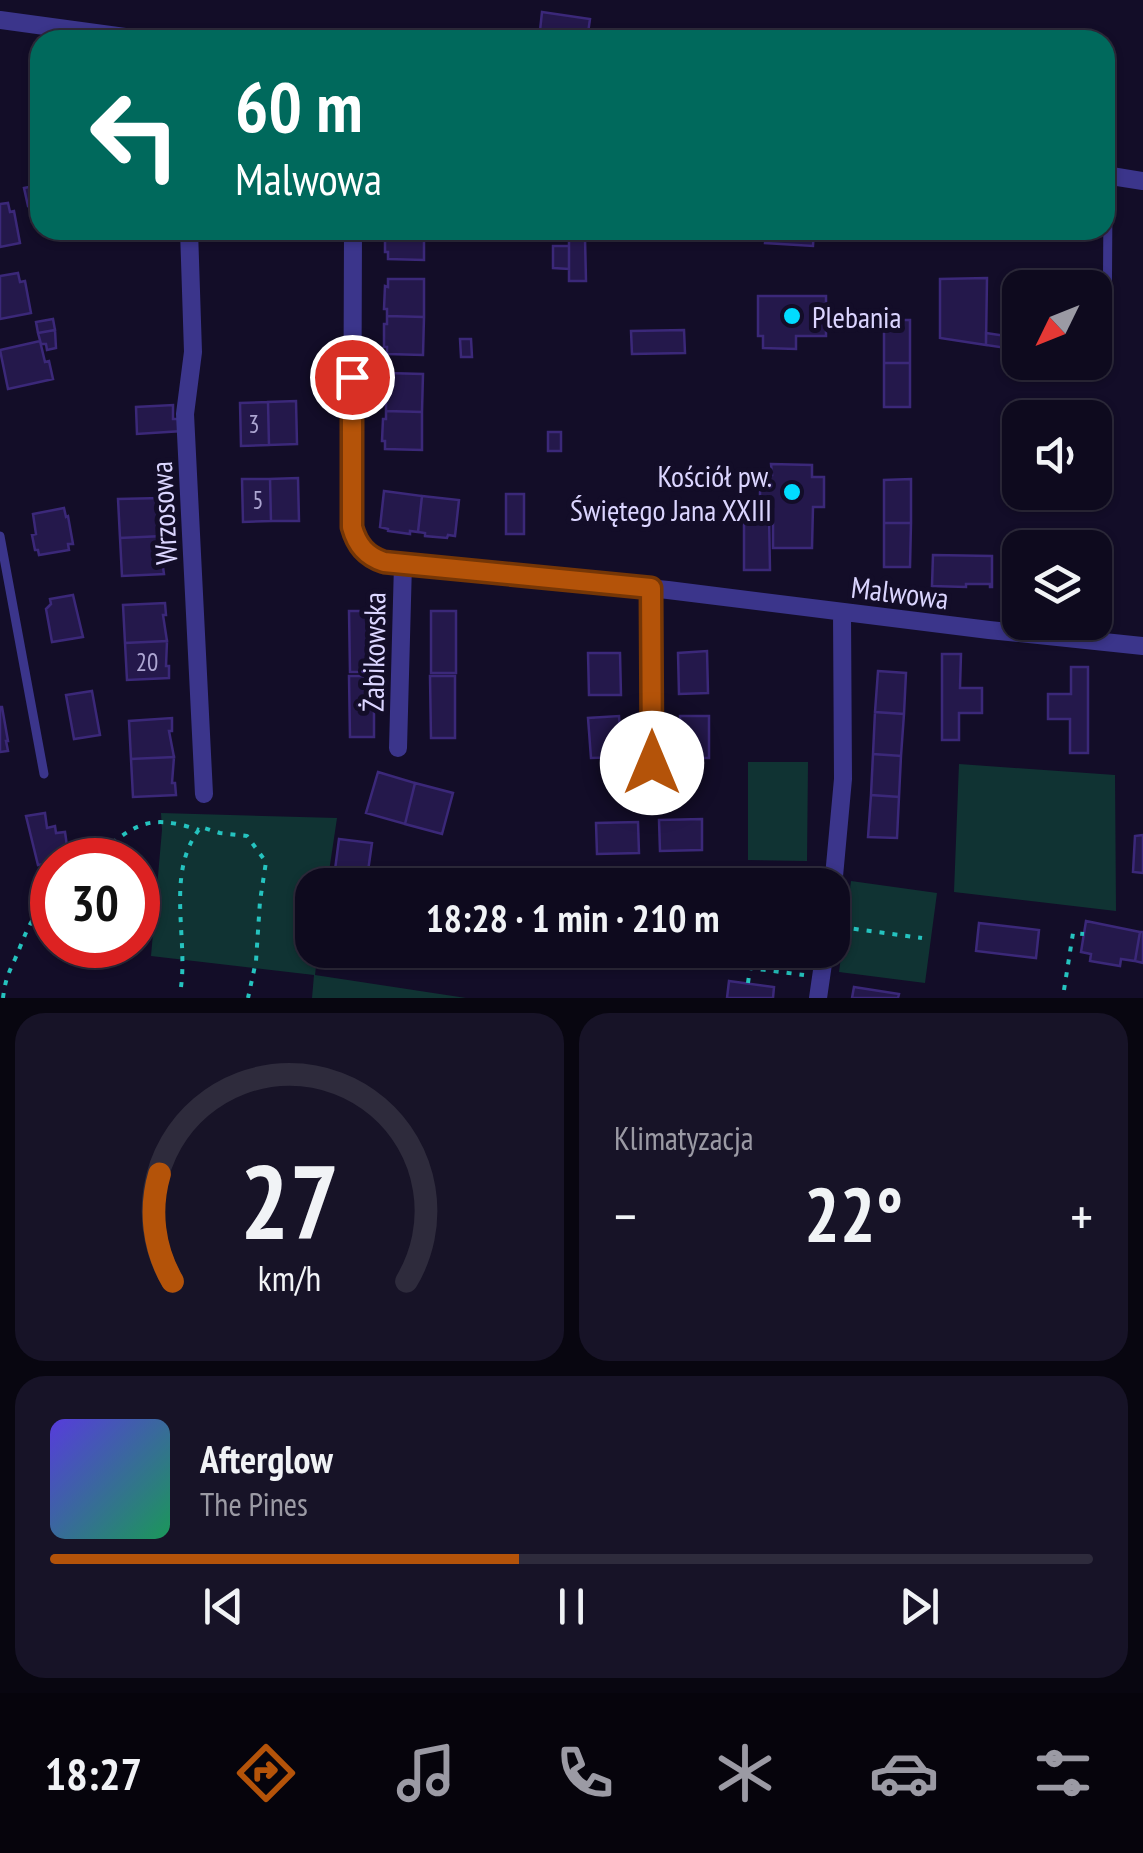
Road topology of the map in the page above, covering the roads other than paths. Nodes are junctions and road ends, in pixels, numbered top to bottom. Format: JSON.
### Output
{"nodes":[{"id":1,"x":0,"y":20,"type":"edge"},
{"id":2,"x":67,"y":30,"type":"edge"},
{"id":3,"x":1115,"y":172,"type":"edge"},
{"id":4,"x":1143,"y":181,"type":"edge"},
{"id":5,"x":189,"y":240,"type":"edge"},
{"id":6,"x":353,"y":240,"type":"edge"},
{"id":7,"x":1108,"y":240,"type":"edge"},
{"id":8,"x":1108,"y":270,"type":"edge"},
{"id":9,"x":0,"y":536,"type":"edge"},
{"id":10,"x":403,"y":564,"type":"junction"},
{"id":11,"x":651,"y":588,"type":"junction"},
{"id":12,"x":842,"y":613,"type":"junction"},
{"id":13,"x":1143,"y":646,"type":"edge"},
{"id":14,"x":398,"y":748,"type":"dead end"},
{"id":15,"x":44,"y":774,"type":"dead end"},
{"id":16,"x":204,"y":794,"type":"dead end"},
{"id":17,"x":652,"y":798,"type":"dead end"},
{"id":18,"x":835,"y":868,"type":"edge"},
{"id":19,"x":822,"y":968,"type":"edge"},
{"id":20,"x":818,"y":998,"type":"edge"}],
"edges":[{"from":1,"to":2,"type":"street"},
{"from":3,"to":4,"type":"street"},
{"from":5,"to":16,"type":"street","name":"Wrzosowa"},
{"from":6,"to":10,"type":"street","name":"Żabikowska"},
{"from":7,"to":8,"type":"lane"},
{"from":9,"to":15,"type":"lane"},
{"from":10,"to":11,"type":"street","name":"Malwowa"},
{"from":10,"to":14,"type":"street","name":"Żabikowska"},
{"from":11,"to":12,"type":"street","name":"Malwowa"},
{"from":11,"to":17,"type":"street"},
{"from":12,"to":13,"type":"street","name":"Malwowa"},
{"from":12,"to":18,"type":"street"},
{"from":19,"to":20,"type":"street"}]}
